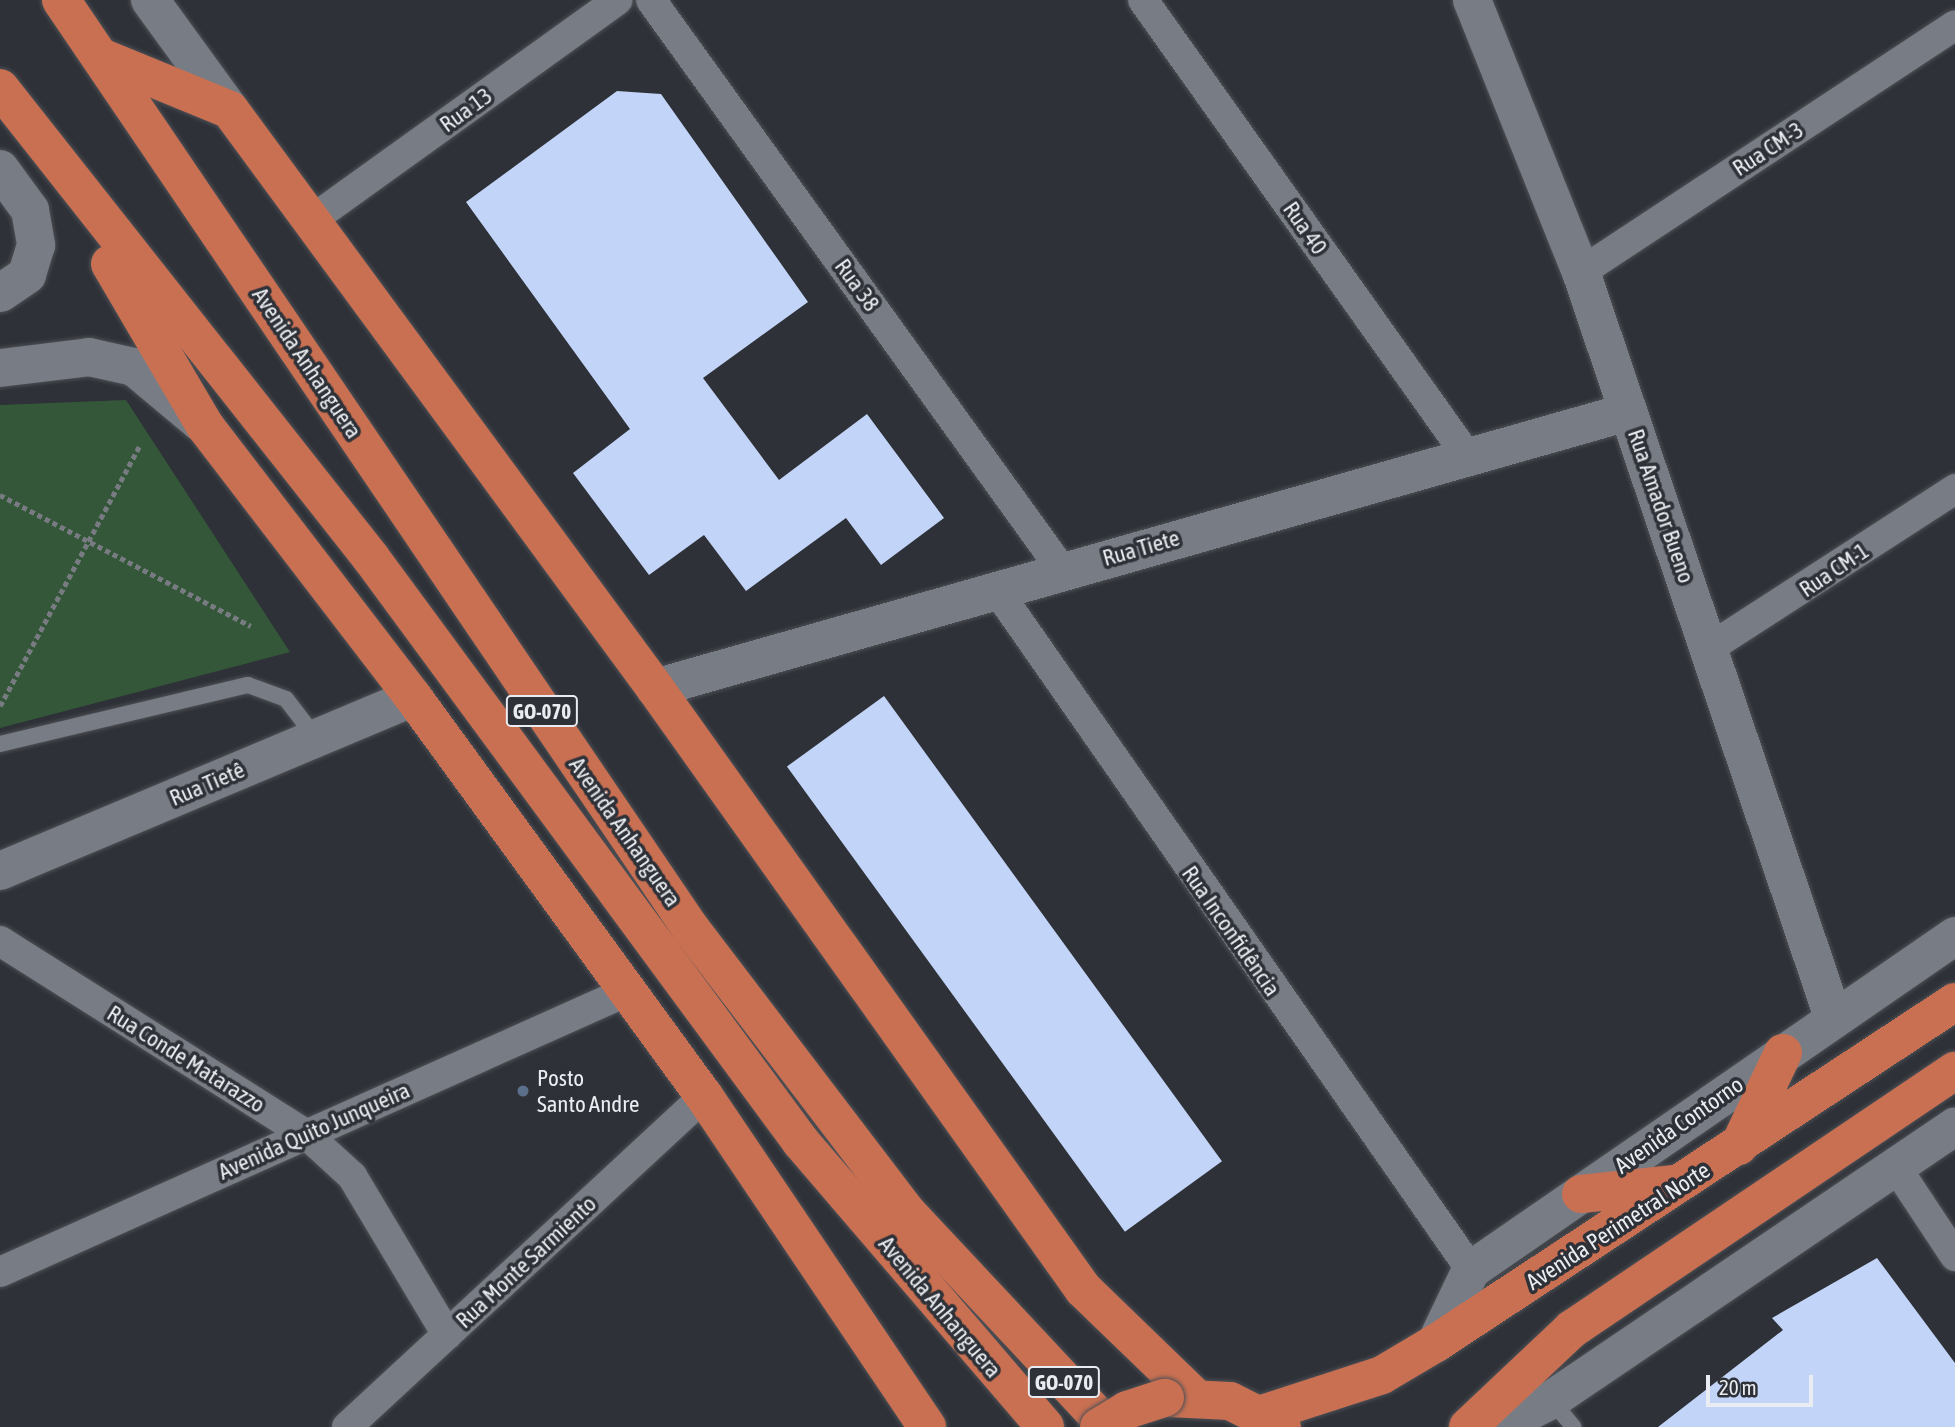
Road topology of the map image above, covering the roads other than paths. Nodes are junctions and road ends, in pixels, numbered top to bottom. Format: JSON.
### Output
{"nodes":[{"id":1,"x":61,"y":0,"type":"edge"},
{"id":2,"x":150,"y":0,"type":"edge"},
{"id":3,"x":618,"y":0,"type":"edge"},
{"id":4,"x":651,"y":0,"type":"edge"},
{"id":5,"x":1143,"y":0,"type":"edge"},
{"id":6,"x":1472,"y":0,"type":"edge"},
{"id":7,"x":1955,"y":25,"type":"edge"},
{"id":8,"x":101,"y":57,"type":"junction"},
{"id":9,"x":0,"y":88,"type":"edge"},
{"id":10,"x":230,"y":110,"type":"junction"},
{"id":11,"x":45,"y":151,"type":"junction"},
{"id":12,"x":0,"y":169,"type":"edge"},
{"id":13,"x":313,"y":219,"type":"junction"},
{"id":14,"x":1581,"y":272,"type":"junction"},
{"id":15,"x":0,"y":293,"type":"edge"},
{"id":16,"x":0,"y":368,"type":"edge"},
{"id":17,"x":1628,"y":412,"type":"junction"},
{"id":18,"x":205,"y":426,"type":"junction"},
{"id":19,"x":1468,"y":457,"type":"junction"},
{"id":20,"x":1955,"y":489,"type":"edge"},
{"id":21,"x":1062,"y":570,"type":"junction"},
{"id":22,"x":996,"y":589,"type":"junction"},
{"id":23,"x":1711,"y":647,"type":"junction"},
{"id":24,"x":655,"y":688,"type":"junction"},
{"id":25,"x":413,"y":697,"type":"junction"},
{"id":26,"x":316,"y":738,"type":"junction"},
{"id":27,"x":0,"y":744,"type":"edge"},
{"id":28,"x":0,"y":871,"type":"edge"},
{"id":29,"x":1955,"y":936,"type":"edge"},
{"id":30,"x":0,"y":941,"type":"edge"},
{"id":31,"x":628,"y":992,"type":"junction"},
{"id":32,"x":1955,"y":1002,"type":"edge"},
{"id":33,"x":1833,"y":1017,"type":"junction"},
{"id":34,"x":1783,"y":1053,"type":"junction"},
{"id":35,"x":1955,"y":1071,"type":"edge"},
{"id":36,"x":705,"y":1096,"type":"junction"},
{"id":37,"x":1955,"y":1126,"type":"edge"},
{"id":38,"x":307,"y":1135,"type":"junction"},
{"id":39,"x":1738,"y":1148,"type":"junction"},
{"id":40,"x":1896,"y":1167,"type":"junction"},
{"id":41,"x":1684,"y":1183,"type":"junction"},
{"id":42,"x":1581,"y":1194,"type":"junction"},
{"id":43,"x":1955,"y":1256,"type":"edge"},
{"id":44,"x":1471,"y":1270,"type":"junction"},
{"id":45,"x":0,"y":1272,"type":"edge"},
{"id":46,"x":447,"y":1335,"type":"junction"},
{"id":47,"x":1437,"y":1343,"type":"junction"},
{"id":48,"x":1180,"y":1398,"type":"junction"},
{"id":49,"x":1562,"y":1414,"type":"edge"},
{"id":50,"x":1272,"y":1420,"type":"edge"},
{"id":51,"x":347,"y":1427,"type":"edge"},
{"id":52,"x":927,"y":1427,"type":"edge"},
{"id":53,"x":1045,"y":1427,"type":"edge"},
{"id":54,"x":1099,"y":1427,"type":"edge"},
{"id":55,"x":1108,"y":1427,"type":"edge"},
{"id":56,"x":1468,"y":1427,"type":"edge"},
{"id":57,"x":1498,"y":1427,"type":"edge"}],
"edges":[{"from":1,"to":8,"type":"highway","name":"Avenida Anhanguera","number":"GO-070"},
{"from":2,"to":10,"type":"street"},
{"from":3,"to":13,"type":"street","name":"Rua 13"},
{"from":4,"to":21,"type":"street","name":"Rua 38"},
{"from":5,"to":19,"type":"street","name":"Rua 40"},
{"from":6,"to":14,"type":"street","name":"Rua Amador Bueno"},
{"from":7,"to":14,"type":"street","name":"Rua CM-3"},
{"from":8,"to":10,"type":"highway"},
{"from":8,"to":55,"type":"highway","name":"Avenida Anhanguera","number":"GO-070"},
{"from":9,"to":11,"type":"highway","name":"Avenida Anhanguera","number":"GO-070"},
{"from":10,"to":13,"type":"highway"},
{"from":11,"to":18,"type":"highway","name":"Avenida Anhanguera"},
{"from":11,"to":53,"type":"highway","name":"Avenida Anhanguera","number":"GO-070"},
{"from":12,"to":15,"type":"street"},
{"from":13,"to":24,"type":"highway"},
{"from":14,"to":17,"type":"street","name":"Rua Amador Bueno"},
{"from":16,"to":18,"type":"street"},
{"from":17,"to":19,"type":"street","name":"Rua Tiete"},
{"from":17,"to":23,"type":"street","name":"Rua Amador Bueno"},
{"from":18,"to":25,"type":"highway","name":"Avenida Anhanguera"},
{"from":19,"to":21,"type":"street","name":"Rua Tiete"},
{"from":20,"to":23,"type":"street","name":"Rua CM-1"},
{"from":21,"to":22,"type":"street","name":"Rua Tiete"},
{"from":22,"to":24,"type":"street","name":"Rua Tiete"},
{"from":22,"to":44,"type":"street","name":"Rua Inconfidência"},
{"from":23,"to":33,"type":"street","name":"Rua Amador Bueno"},
{"from":24,"to":48,"type":"highway"},
{"from":25,"to":26,"type":"street","name":"Rua Tietê"},
{"from":25,"to":31,"type":"highway","name":"Avenida Anhanguera"},
{"from":26,"to":27,"type":"lane"},
{"from":26,"to":28,"type":"street","name":"Rua Tietê"},
{"from":29,"to":33,"type":"street","name":"Avenida Contorno"},
{"from":30,"to":38,"type":"street","name":"Rua Conde Matarazzo"},
{"from":31,"to":36,"type":"highway","name":"Avenida Anhanguera"},
{"from":31,"to":38,"type":"street","name":"Avenida Quito Junqueira"},
{"from":32,"to":39,"type":"highway","name":"Avenida Perimetral Norte"},
{"from":33,"to":34,"type":"street","name":"Avenida Contorno"},
{"from":34,"to":39,"type":"highway"},
{"from":34,"to":42,"type":"street","name":"Avenida Contorno"},
{"from":35,"to":56,"type":"highway"},
{"from":36,"to":46,"type":"street","name":"Rua Monte Sarmiento"},
{"from":36,"to":52,"type":"highway","name":"Avenida Anhanguera"},
{"from":37,"to":40,"type":"street"},
{"from":38,"to":45,"type":"street","name":"Avenida Quito Junqueira"},
{"from":38,"to":46,"type":"street","name":"Rua Conde Matarazzo"},
{"from":39,"to":41,"type":"highway","name":"Avenida Perimetral Norte"},
{"from":40,"to":43,"type":"street"},
{"from":40,"to":49,"type":"street"},
{"from":41,"to":42,"type":"highway"},
{"from":41,"to":47,"type":"highway","name":"Avenida Perimetral Norte"},
{"from":42,"to":44,"type":"street","name":"Avenida Contorno"},
{"from":44,"to":47,"type":"street"},
{"from":46,"to":51,"type":"street","name":"Rua Monte Sarmiento"},
{"from":47,"to":50,"type":"highway","name":"Avenida Perimetral Norte"},
{"from":48,"to":50,"type":"highway"},
{"from":48,"to":54,"type":"highway","bridge":true},
{"from":49,"to":57,"type":"street"}]}
